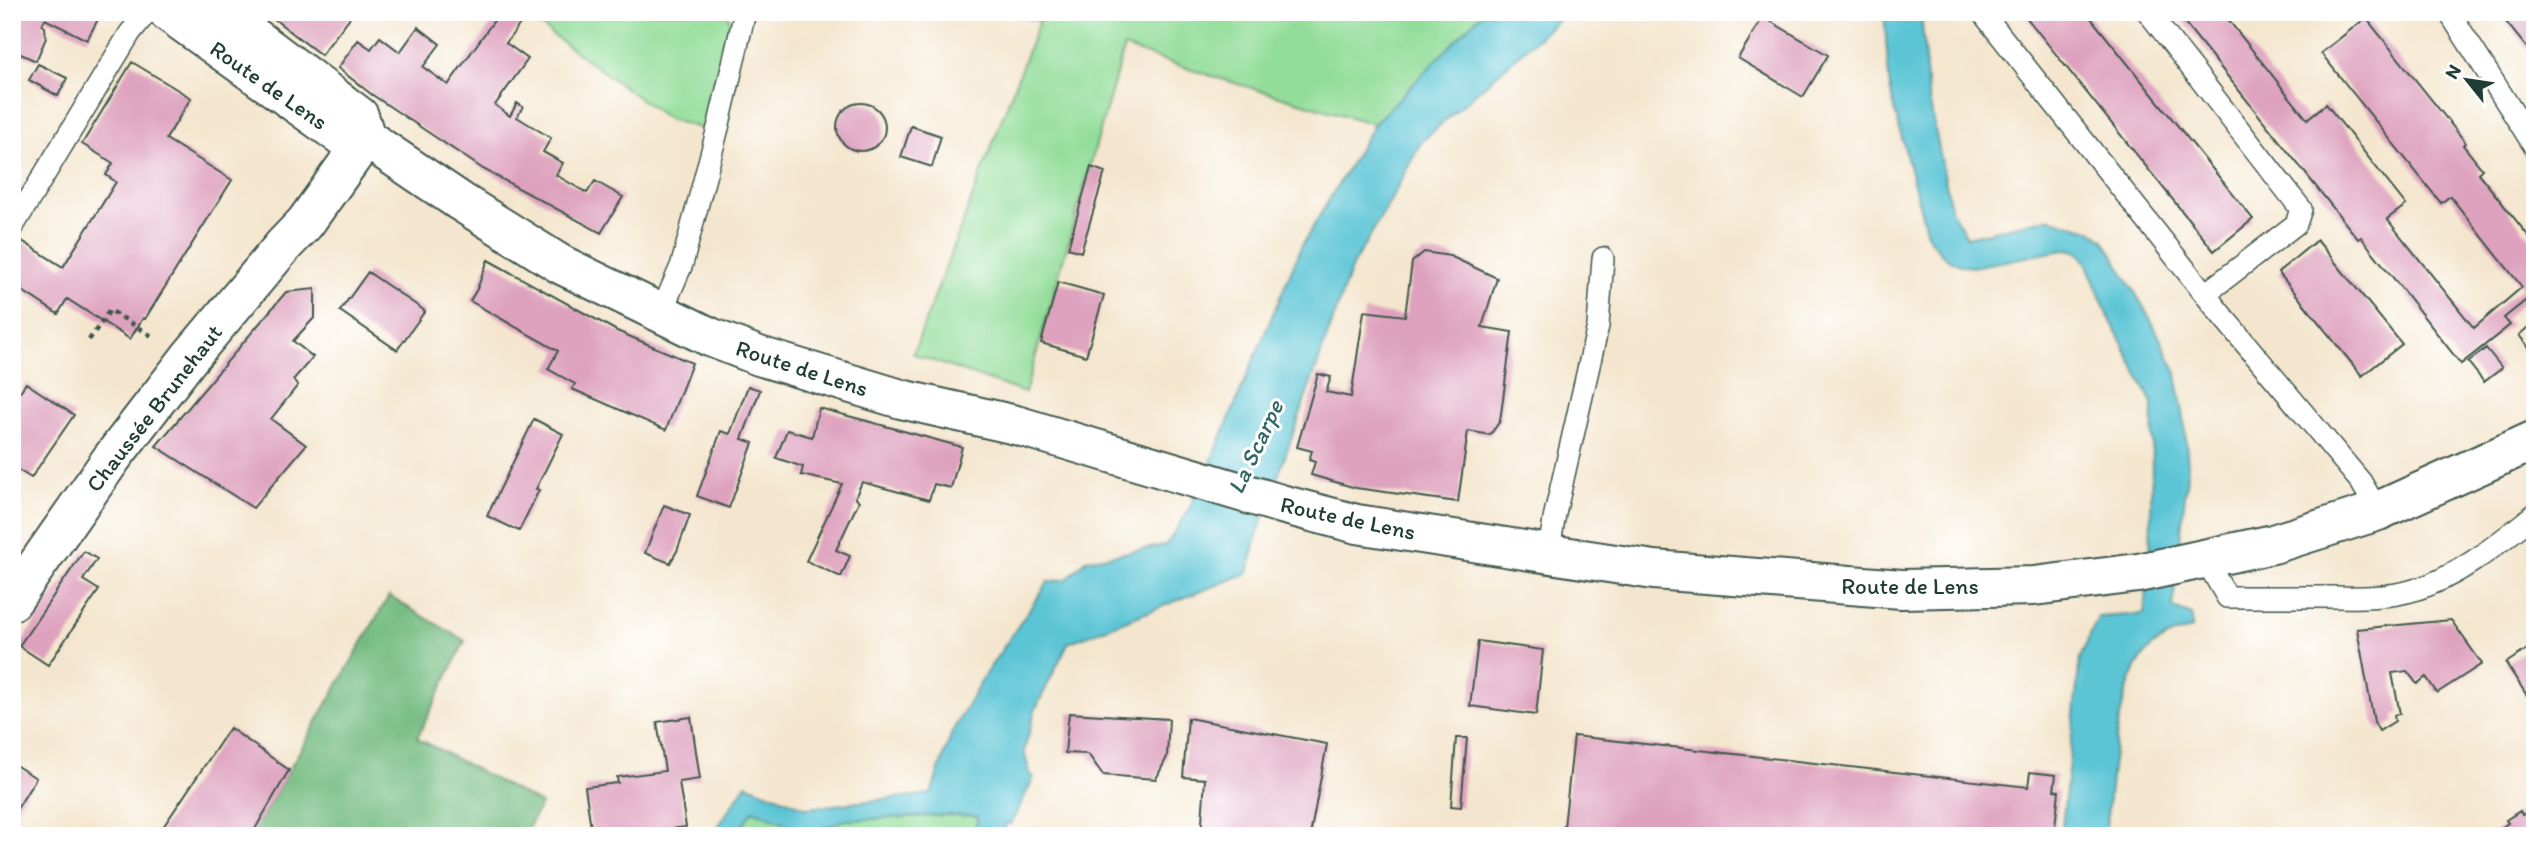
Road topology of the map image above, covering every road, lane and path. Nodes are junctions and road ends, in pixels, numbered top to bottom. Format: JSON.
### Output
{"nodes":[{"id":1,"x":147,"y":12,"type":"edge"},
{"id":2,"x":168,"y":12,"type":"edge"},
{"id":3,"x":221,"y":12,"type":"edge"},
{"id":4,"x":745,"y":12,"type":"edge"},
{"id":5,"x":1982,"y":12,"type":"edge"},
{"id":6,"x":2148,"y":12,"type":"edge"},
{"id":7,"x":2449,"y":12,"type":"edge"},
{"id":8,"x":379,"y":146,"type":"junction"},
{"id":9,"x":2535,"y":147,"type":"edge"},
{"id":10,"x":12,"y":228,"type":"edge"},
{"id":11,"x":1603,"y":258,"type":"dead end"},
{"id":12,"x":2205,"y":294,"type":"junction"},
{"id":13,"x":661,"y":313,"type":"junction"},
{"id":14,"x":157,"y":339,"type":"dead end"},
{"id":15,"x":89,"y":340,"type":"dead end"},
{"id":16,"x":2535,"y":440,"type":"edge"},
{"id":17,"x":2378,"y":511,"type":"junction"},
{"id":18,"x":2535,"y":514,"type":"edge"},
{"id":19,"x":1548,"y":555,"type":"junction"},
{"id":20,"x":2194,"y":561,"type":"junction"},
{"id":21,"x":12,"y":601,"type":"edge"}],
"edges":[{"from":1,"to":10,"type":"lane"},
{"from":2,"to":8,"type":"main road","name":"Route de Lens"},
{"from":3,"to":8,"type":"main road"},
{"from":4,"to":13,"type":"lane"},
{"from":5,"to":12,"type":"lane"},
{"from":6,"to":12,"type":"lane"},
{"from":7,"to":9,"type":"lane"},
{"from":8,"to":13,"type":"main road","name":"Route de Lens"},
{"from":8,"to":21,"type":"main road","name":"Chaussée Brunehaut"},
{"from":11,"to":19,"type":"lane"},
{"from":12,"to":17,"type":"lane"},
{"from":13,"to":19,"type":"main road","name":"Route de Lens"},
{"from":14,"to":15,"type":"path"},
{"from":16,"to":17,"type":"main road","name":"Route de Lens"},
{"from":17,"to":20,"type":"main road","name":"Route de Lens"},
{"from":18,"to":20,"type":"lane"},
{"from":19,"to":20,"type":"main road","name":"Route de Lens"}]}
